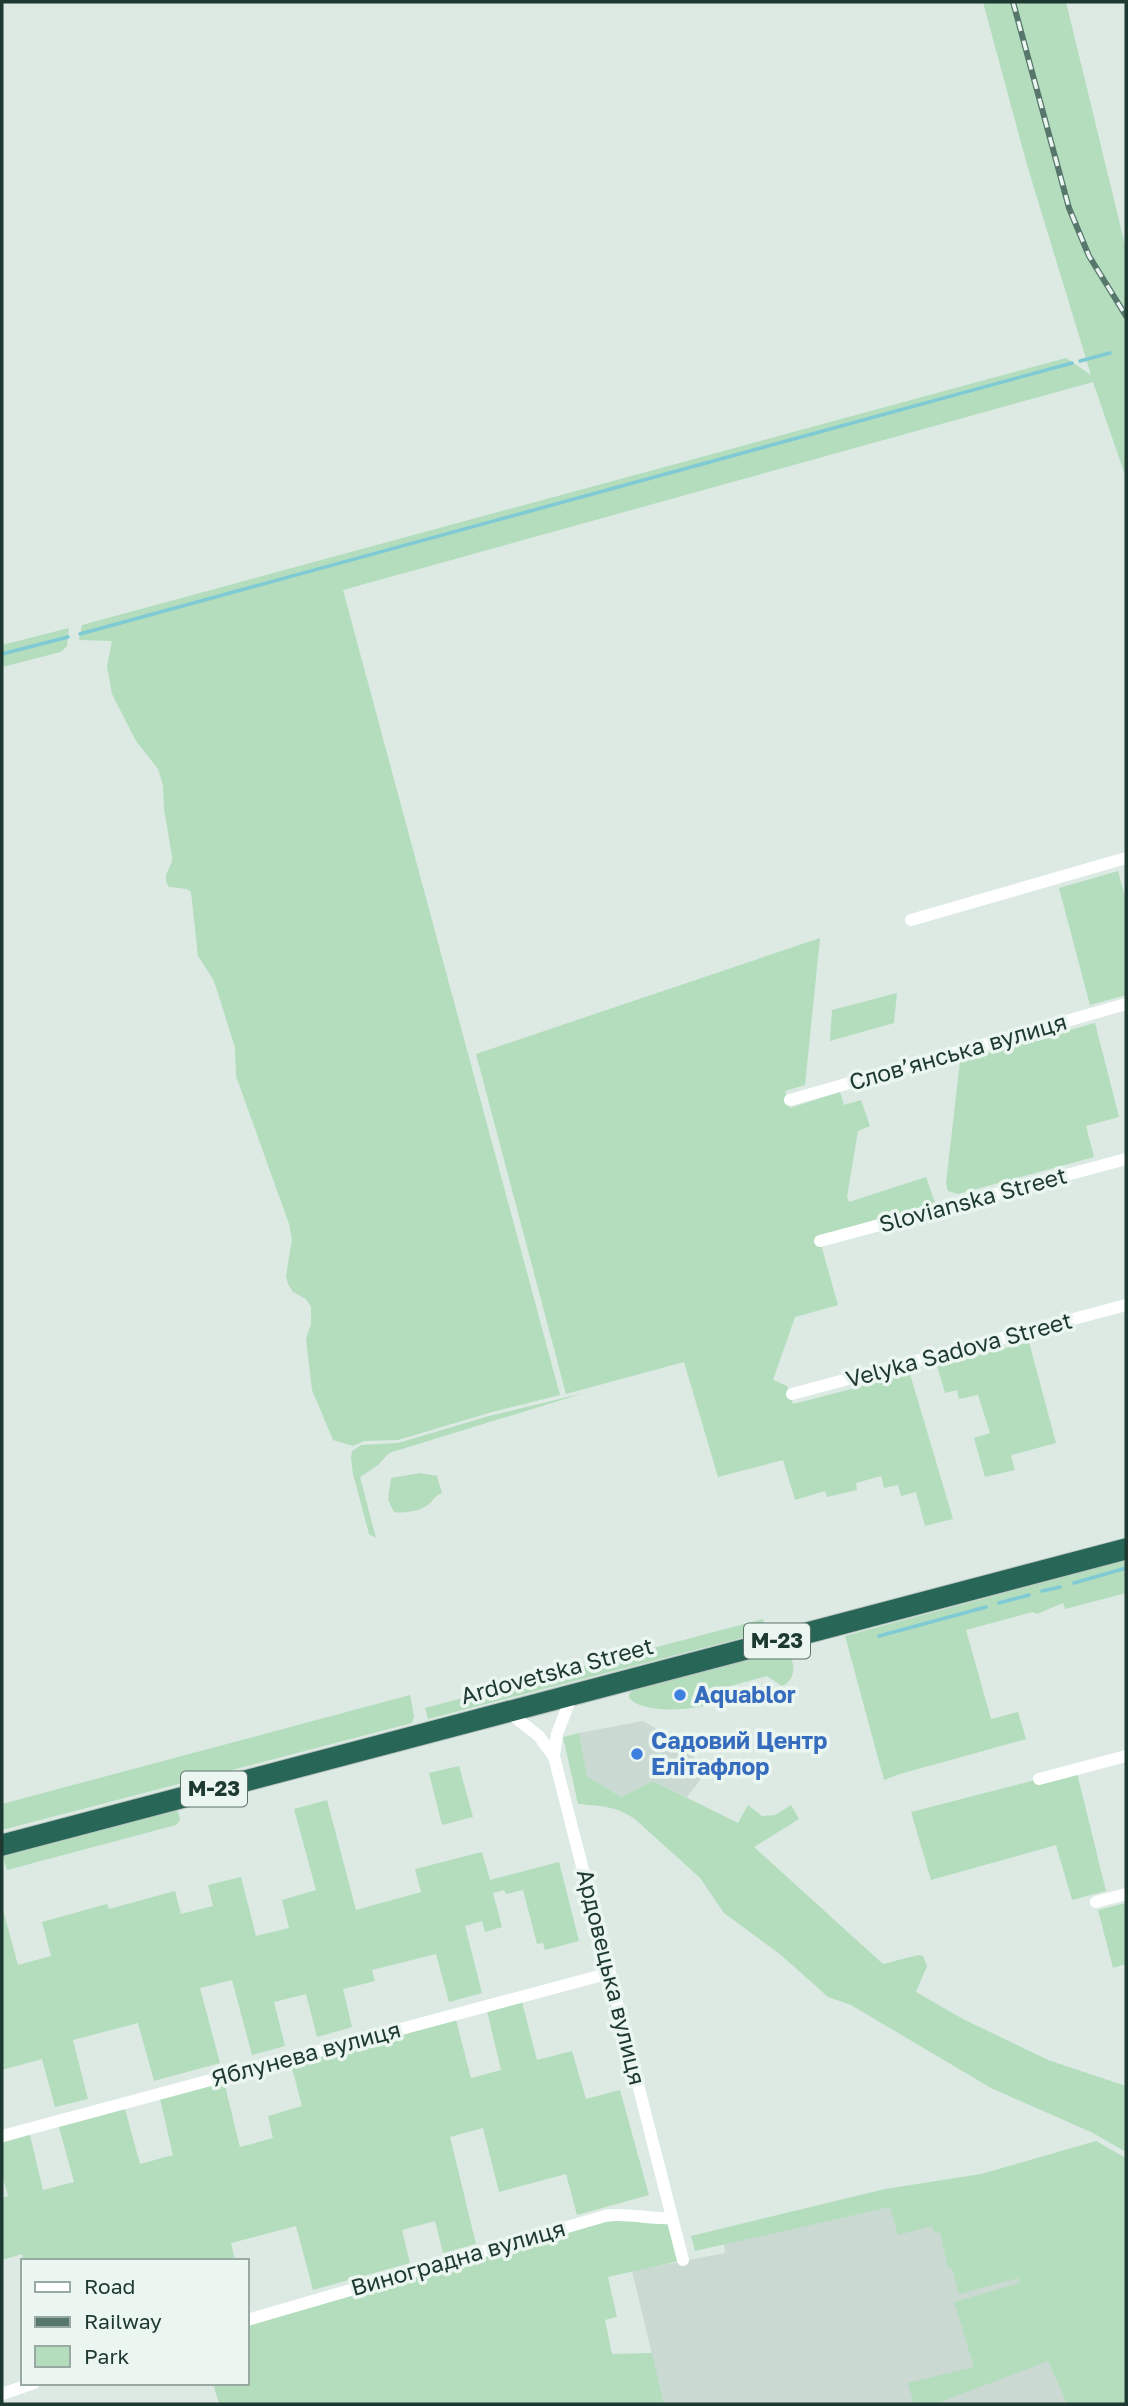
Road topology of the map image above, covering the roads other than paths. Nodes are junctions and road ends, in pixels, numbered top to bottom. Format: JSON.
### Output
{"nodes":[{"id":1,"x":1126,"y":858,"type":"edge"},
{"id":2,"x":911,"y":920,"type":"dead end"},
{"id":3,"x":1126,"y":1004,"type":"edge"},
{"id":4,"x":790,"y":1100,"type":"dead end"},
{"id":5,"x":1126,"y":1159,"type":"edge"},
{"id":6,"x":820,"y":1241,"type":"dead end"},
{"id":7,"x":1126,"y":1305,"type":"edge"},
{"id":8,"x":792,"y":1394,"type":"dead end"},
{"id":9,"x":1126,"y":1549,"type":"edge"},
{"id":10,"x":572,"y":1695,"type":"junction"},
{"id":11,"x":508,"y":1712,"type":"junction"},
{"id":12,"x":1126,"y":1756,"type":"edge"},
{"id":13,"x":554,"y":1757,"type":"junction"},
{"id":14,"x":1038,"y":1779,"type":"dead end"},
{"id":15,"x":2,"y":1845,"type":"edge"},
{"id":16,"x":1126,"y":1894,"type":"edge"},
{"id":17,"x":1096,"y":1902,"type":"dead end"},
{"id":18,"x":608,"y":1973,"type":"junction"},
{"id":19,"x":2,"y":2136,"type":"edge"},
{"id":20,"x":672,"y":2218,"type":"junction"},
{"id":21,"x":683,"y":2260,"type":"dead end"},
{"id":22,"x":248,"y":2320,"type":"edge"},
{"id":23,"x":28,"y":2385,"type":"edge"},
{"id":24,"x":2,"y":2394,"type":"edge"}],
"edges":[{"from":1,"to":2,"type":"street"},
{"from":3,"to":4,"type":"street","name":"Словʼянська вулиця"},
{"from":5,"to":6,"type":"street","name":"Slovianska Street"},
{"from":7,"to":8,"type":"street","name":"Velyka Sadova Street"},
{"from":9,"to":10,"type":"highway","name":"Ardovetska Street","number":"М-23"},
{"from":10,"to":11,"type":"highway","name":"Ardovetska Street","number":"М-23"},
{"from":10,"to":13,"type":"street"},
{"from":11,"to":13,"type":"street","name":"Ардовецька вулиця"},
{"from":11,"to":15,"type":"highway","name":"Ardovetska Street","number":"М-23"},
{"from":12,"to":14,"type":"street"},
{"from":13,"to":18,"type":"street","name":"Ардовецька вулиця"},
{"from":16,"to":17,"type":"street"},
{"from":18,"to":19,"type":"street","name":"Яблунева вулиця"},
{"from":18,"to":20,"type":"street","name":"Ардовецька вулиця"},
{"from":20,"to":21,"type":"street","name":"Ардовецька вулиця"},
{"from":20,"to":22,"type":"street","name":"Виноградна вулиця"},
{"from":23,"to":24,"type":"street"}]}
